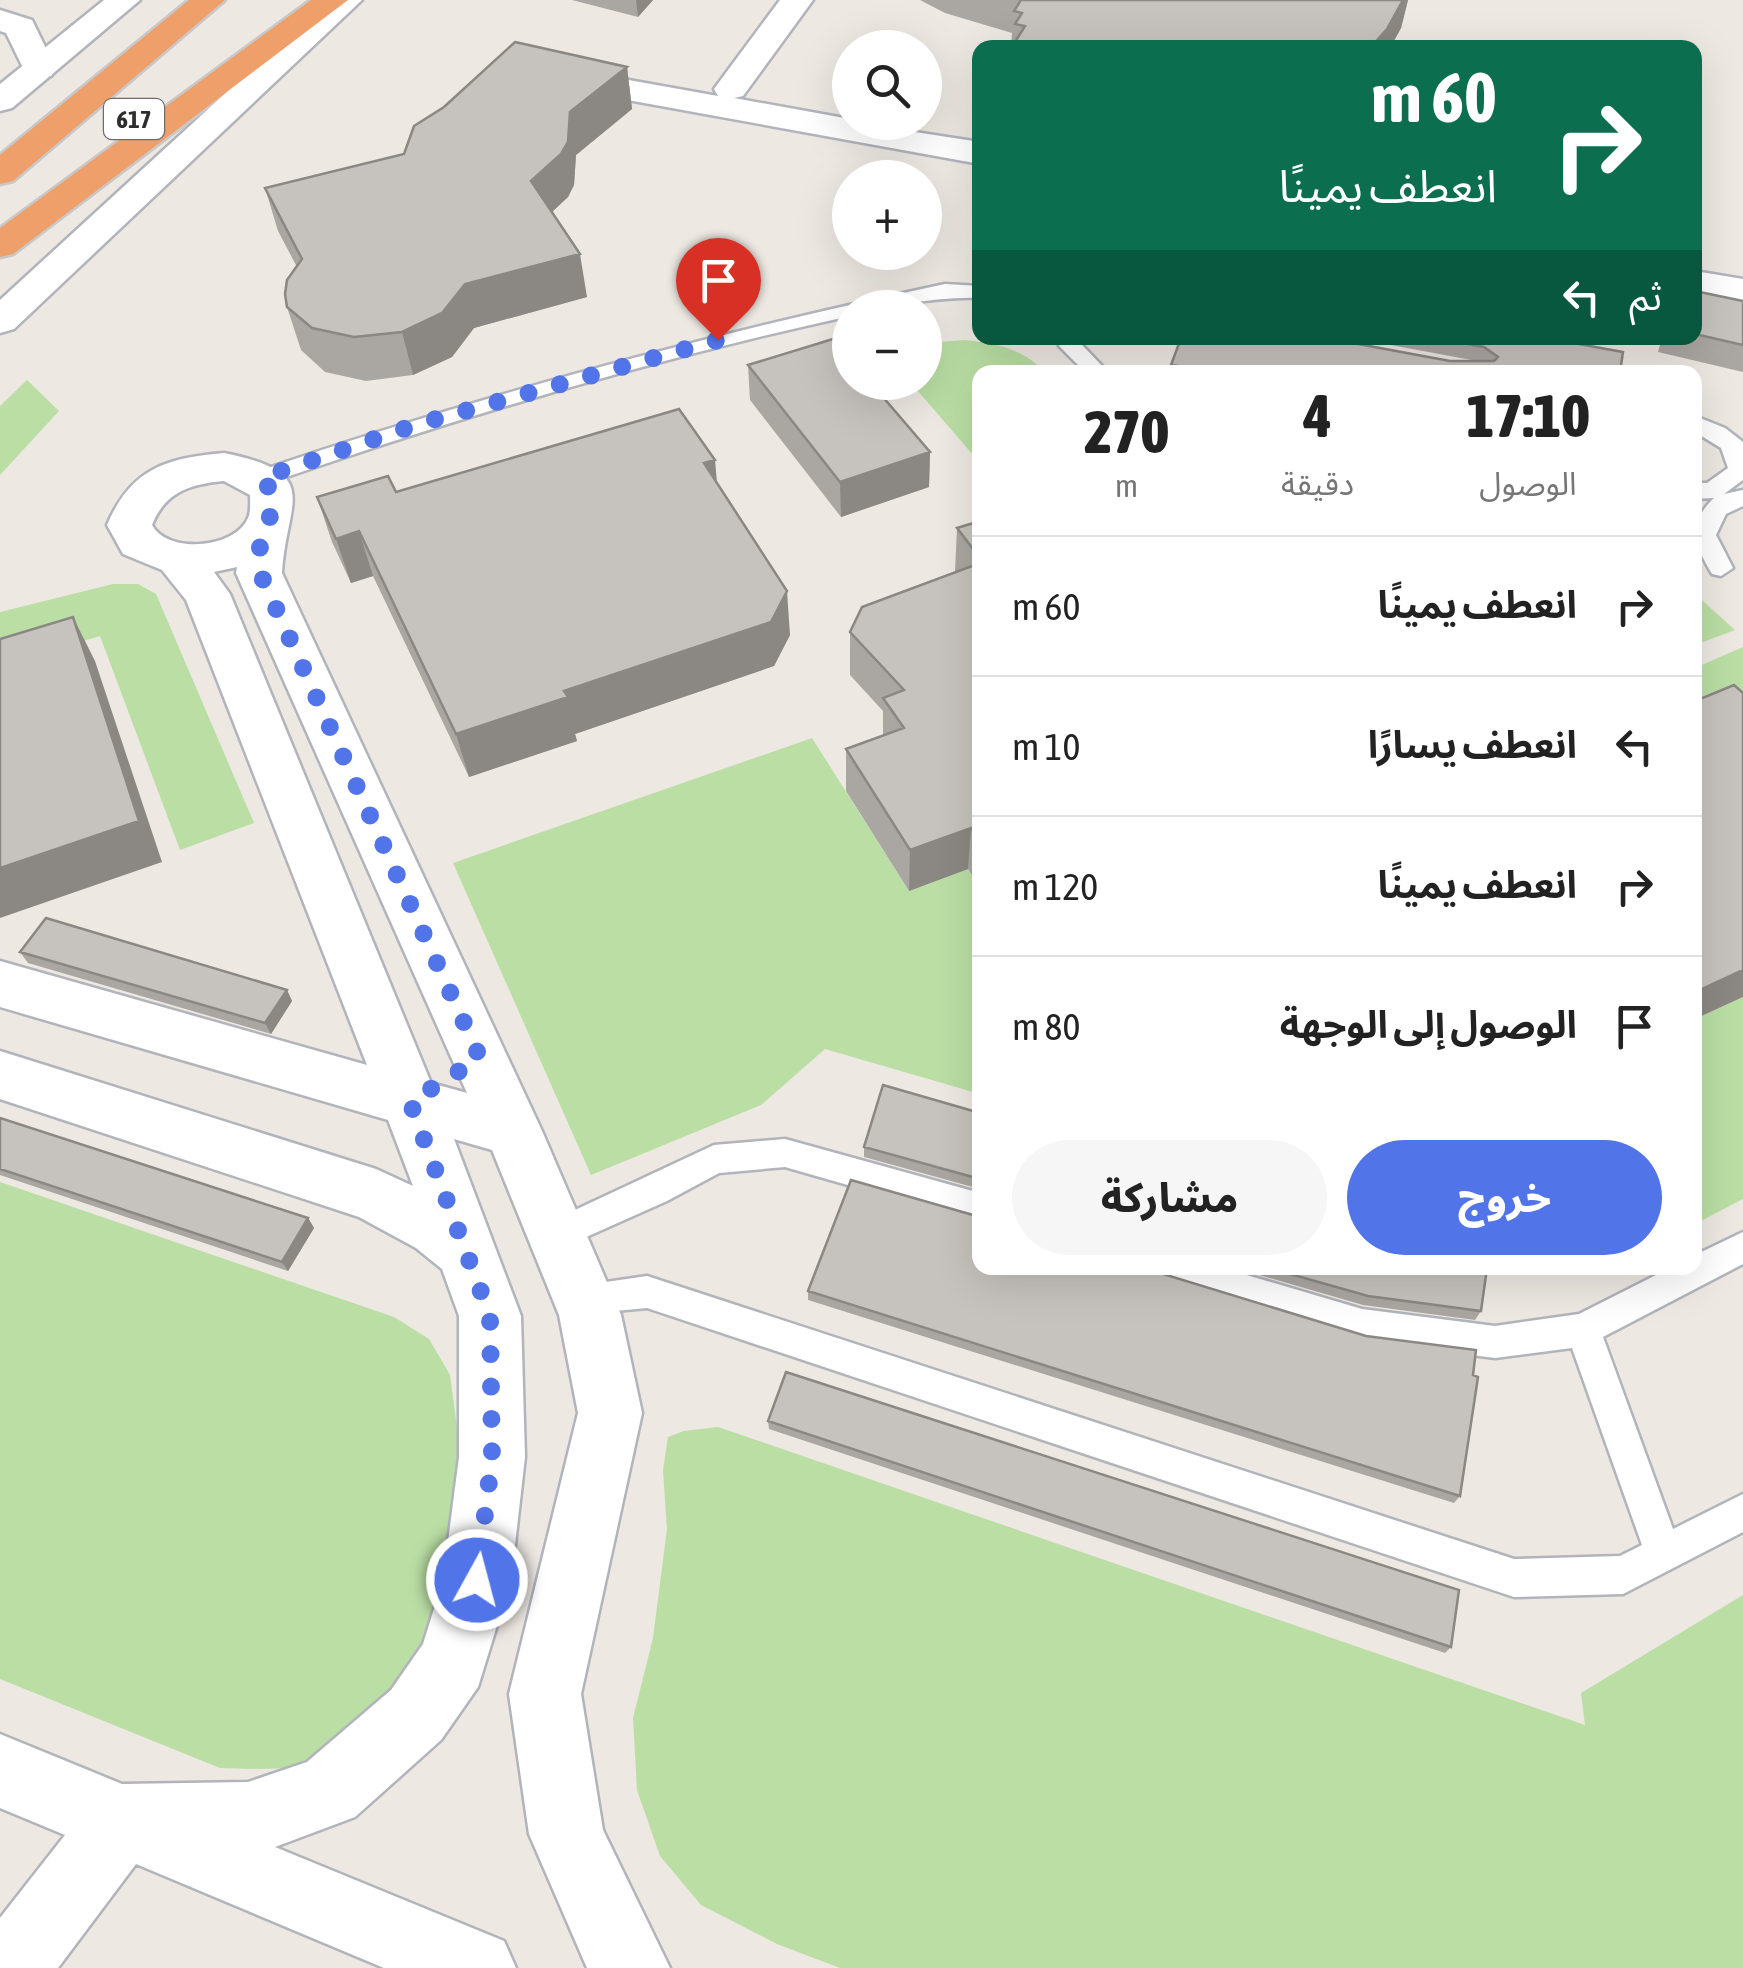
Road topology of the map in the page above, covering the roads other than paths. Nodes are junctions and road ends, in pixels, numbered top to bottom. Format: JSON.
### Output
{"nodes":[{"id":1,"x":124,"y":0,"type":"edge"},
{"id":2,"x":209,"y":0,"type":"edge"},
{"id":3,"x":332,"y":0,"type":"edge"},
{"id":4,"x":346,"y":0,"type":"edge"},
{"id":5,"x":761,"y":0,"type":"edge"},
{"id":6,"x":797,"y":0,"type":"edge"},
{"id":7,"x":0,"y":20,"type":"edge"},
{"id":8,"x":238,"y":26,"type":"dead end"},
{"id":9,"x":39,"y":69,"type":"junction"},
{"id":10,"x":714,"y":86,"type":"junction"},
{"id":11,"x":0,"y":101,"type":"edge"},
{"id":12,"x":832,"y":108,"type":"edge"},
{"id":13,"x":942,"y":127,"type":"edge"},
{"id":14,"x":972,"y":132,"type":"edge"},
{"id":15,"x":972,"y":152,"type":"edge"},
{"id":16,"x":0,"y":173,"type":"edge"},
{"id":17,"x":0,"y":238,"type":"edge"},
{"id":18,"x":0,"y":246,"type":"edge"},
{"id":19,"x":1702,"y":263,"type":"edge"},
{"id":20,"x":1743,"y":270,"type":"edge"},
{"id":21,"x":1702,"y":284,"type":"edge"},
{"id":22,"x":942,"y":291,"type":"edge"},
{"id":23,"x":972,"y":292,"type":"edge"},
{"id":24,"x":1743,"y":292,"type":"edge"},
{"id":25,"x":832,"y":314,"type":"edge"},
{"id":26,"x":0,"y":320,"type":"edge"},
{"id":27,"x":1071,"y":345,"type":"edge"},
{"id":28,"x":1090,"y":365,"type":"edge"},
{"id":29,"x":1702,"y":427,"type":"edge"},
{"id":30,"x":1738,"y":450,"type":"edge"},
{"id":31,"x":1702,"y":491,"type":"edge"},
{"id":32,"x":1743,"y":498,"type":"edge"},
{"id":33,"x":261,"y":506,"type":"junction"},
{"id":34,"x":1702,"y":551,"type":"edge"},
{"id":35,"x":178,"y":560,"type":"junction"},
{"id":36,"x":1721,"y":568,"type":"junction"},
{"id":37,"x":1743,"y":588,"type":"edge"},
{"id":38,"x":0,"y":984,"type":"edge"},
{"id":39,"x":480,"y":1058,"type":"junction"},
{"id":40,"x":0,"y":1075,"type":"edge"},
{"id":41,"x":410,"y":1102,"type":"junction"},
{"id":42,"x":513,"y":1131,"type":"junction"},
{"id":43,"x":972,"y":1206,"type":"edge"},
{"id":44,"x":557,"y":1235,"type":"junction"},
{"id":45,"x":1743,"y":1247,"type":"edge"},
{"id":46,"x":467,"y":1252,"type":"junction"},
{"id":47,"x":1702,"y":1268,"type":"edge"},
{"id":48,"x":1196,"y":1275,"type":"edge"},
{"id":49,"x":1689,"y":1275,"type":"edge"},
{"id":50,"x":583,"y":1298,"type":"junction"},
{"id":51,"x":1583,"y":1330,"type":"junction"},
{"id":52,"x":1743,"y":1512,"type":"edge"},
{"id":53,"x":1664,"y":1554,"type":"junction"},
{"id":54,"x":0,"y":1771,"type":"edge"},
{"id":55,"x":122,"y":1821,"type":"junction"},
{"id":56,"x":624,"y":1964,"type":"edge"},
{"id":57,"x":10,"y":1968,"type":"edge"},
{"id":58,"x":477,"y":1968,"type":"edge"}],
"edges":[{"from":1,"to":9,"type":"street"},
{"from":2,"to":16,"type":"highway","number":"617"},
{"from":3,"to":18,"type":"highway"},
{"from":4,"to":26,"type":"street"},
{"from":5,"to":10,"type":"street"},
{"from":6,"to":10,"type":"street"},
{"from":7,"to":9,"type":"street"},
{"from":8,"to":17,"type":"highway","number":"617"},
{"from":9,"to":11,"type":"street"},
{"from":10,"to":12,"type":"street"},
{"from":10,"to":15,"type":"street"},
{"from":13,"to":14,"type":"street"},
{"from":19,"to":20,"type":"street"},
{"from":21,"to":24,"type":"street"},
{"from":22,"to":23,"type":"lane"},
{"from":25,"to":33,"type":"lane"},
{"from":27,"to":28,"type":"lane"},
{"from":29,"to":30,"type":"lane"},
{"from":30,"to":31,"type":"lane"},
{"from":32,"to":36,"type":"lane"},
{"from":33,"to":35,"type":"street"},
{"from":33,"to":35,"type":"street"},
{"from":33,"to":39,"type":"street"},
{"from":34,"to":36,"type":"lane"},
{"from":35,"to":41,"type":"street"},
{"from":36,"to":37,"type":"lane"},
{"from":38,"to":41,"type":"street"},
{"from":39,"to":41,"type":"street"},
{"from":39,"to":42,"type":"street"},
{"from":40,"to":46,"type":"street"},
{"from":41,"to":42,"type":"street"},
{"from":41,"to":46,"type":"street"},
{"from":42,"to":44,"type":"street"},
{"from":43,"to":44,"type":"lane"},
{"from":44,"to":50,"type":"street"},
{"from":45,"to":47,"type":"lane"},
{"from":46,"to":55,"type":"street"},
{"from":48,"to":51,"type":"lane"},
{"from":49,"to":51,"type":"lane"},
{"from":50,"to":53,"type":"lane"},
{"from":50,"to":56,"type":"street"},
{"from":51,"to":53,"type":"lane"},
{"from":52,"to":53,"type":"lane"},
{"from":54,"to":55,"type":"street"},
{"from":55,"to":57,"type":"street"},
{"from":55,"to":58,"type":"street"}]}
